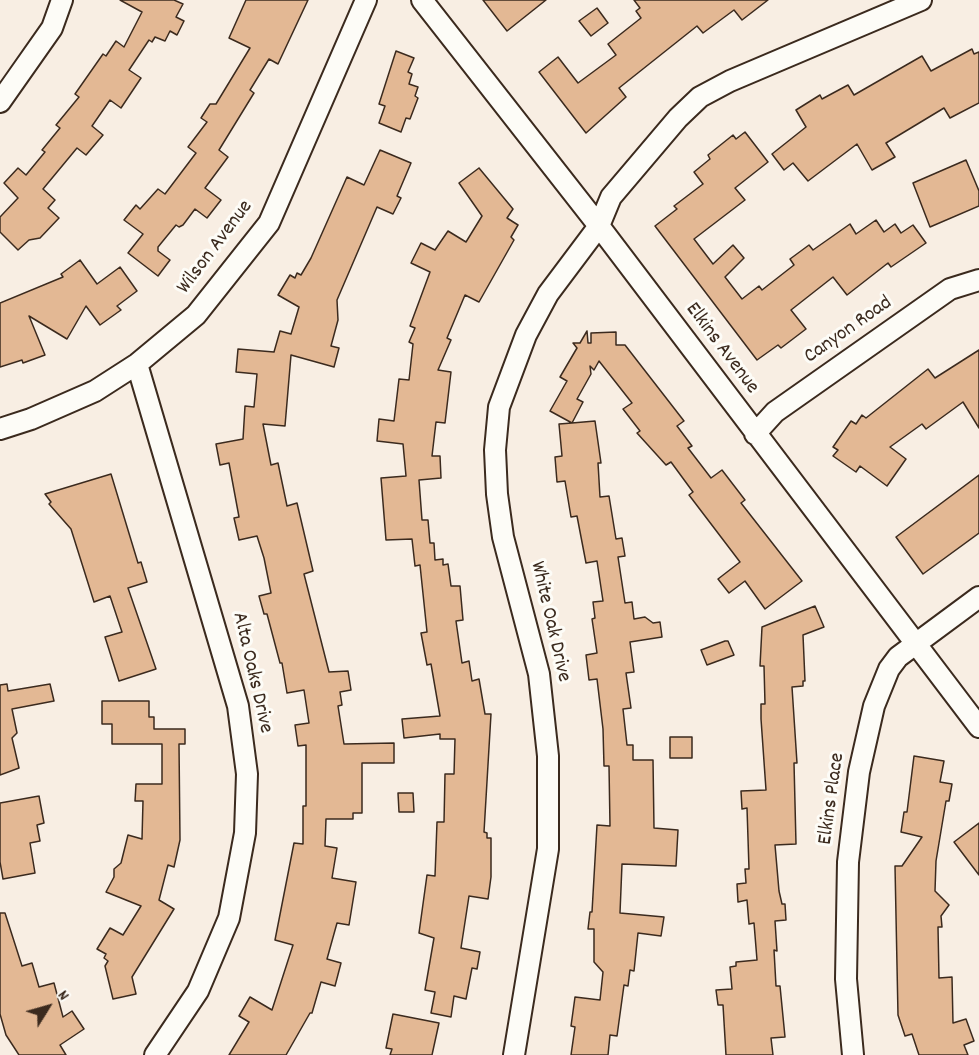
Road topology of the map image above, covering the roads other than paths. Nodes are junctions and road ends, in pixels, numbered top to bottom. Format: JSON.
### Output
{"nodes":[{"id":1,"x":62,"y":0,"type":"edge"},
{"id":2,"x":366,"y":0,"type":"edge"},
{"id":3,"x":422,"y":0,"type":"edge"},
{"id":4,"x":921,"y":0,"type":"edge"},
{"id":5,"x":0,"y":102,"type":"edge"},
{"id":6,"x":598,"y":226,"type":"junction"},
{"id":7,"x":979,"y":280,"type":"edge"},
{"id":8,"x":137,"y":364,"type":"junction"},
{"id":9,"x":0,"y":429,"type":"edge"},
{"id":10,"x":755,"y":434,"type":"junction"},
{"id":11,"x":979,"y":597,"type":"edge"},
{"id":12,"x":915,"y":644,"type":"junction"},
{"id":13,"x":979,"y":727,"type":"edge"},
{"id":14,"x":155,"y":1055,"type":"edge"},
{"id":15,"x":514,"y":1055,"type":"edge"},
{"id":16,"x":853,"y":1055,"type":"edge"}],
"edges":[{"from":1,"to":5,"type":"street"},
{"from":2,"to":8,"type":"street","name":"Wilson Avenue"},
{"from":3,"to":6,"type":"street","name":"Elkins Avenue"},
{"from":4,"to":6,"type":"street","name":"White Oak Drive"},
{"from":6,"to":10,"type":"street","name":"Elkins Avenue"},
{"from":6,"to":15,"type":"street","name":"White Oak Drive"},
{"from":7,"to":10,"type":"street","name":"Canyon Road"},
{"from":8,"to":9,"type":"street","name":"Wilson Avenue"},
{"from":8,"to":14,"type":"street","name":"Alta Oaks Drive"},
{"from":10,"to":12,"type":"street","name":"Elkins Avenue"},
{"from":11,"to":12,"type":"street","name":"Elkins Place"},
{"from":12,"to":13,"type":"street","name":"Elkins Avenue"},
{"from":12,"to":16,"type":"street","name":"Elkins Place"}]}
